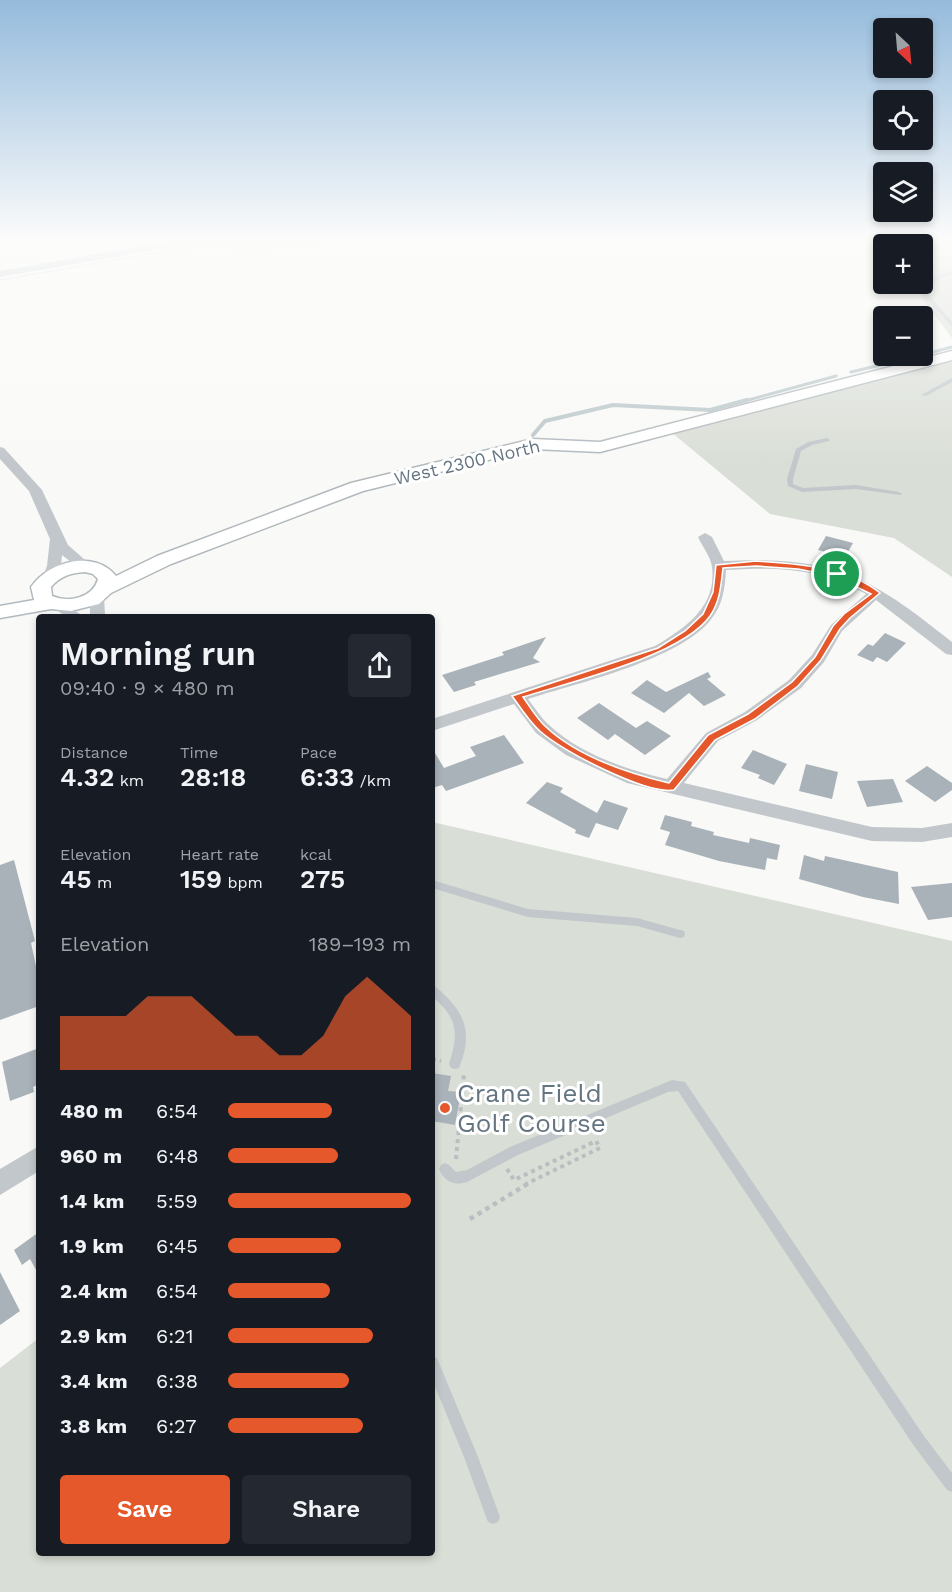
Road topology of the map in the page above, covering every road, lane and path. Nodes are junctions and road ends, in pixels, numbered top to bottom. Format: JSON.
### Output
{"nodes":[{"id":1,"x":952,"y":315,"type":"edge"},
{"id":2,"x":952,"y":325,"type":"edge"},
{"id":3,"x":952,"y":355,"type":"edge"},
{"id":4,"x":952,"y":380,"type":"edge"},
{"id":5,"x":924,"y":395,"type":"dead end"},
{"id":6,"x":826,"y":440,"type":"dead end"},
{"id":7,"x":0,"y":451,"type":"edge"},
{"id":8,"x":899,"y":494,"type":"dead end"},
{"id":9,"x":705,"y":537,"type":"dead end"},
{"id":10,"x":56,"y":541,"type":"junction"},
{"id":11,"x":164,"y":560,"type":"junction"},
{"id":12,"x":719,"y":566,"type":"junction"},
{"id":13,"x":93,"y":568,"type":"junction"},
{"id":14,"x":49,"y":593,"type":"junction"},
{"id":15,"x":101,"y":593,"type":"junction"},
{"id":16,"x":876,"y":593,"type":"junction"},
{"id":17,"x":0,"y":602,"type":"edge"},
{"id":18,"x":0,"y":612,"type":"edge"},
{"id":19,"x":73,"y":614,"type":"edge"},
{"id":20,"x":98,"y":614,"type":"edge"},
{"id":21,"x":952,"y":650,"type":"edge"},
{"id":22,"x":517,"y":696,"type":"junction"},
{"id":23,"x":435,"y":724,"type":"edge"},
{"id":24,"x":671,"y":788,"type":"junction"},
{"id":25,"x":952,"y":830,"type":"edge"},
{"id":26,"x":435,"y":885,"type":"edge"},
{"id":27,"x":680,"y":934,"type":"dead end"},
{"id":28,"x":435,"y":992,"type":"edge"},
{"id":29,"x":435,"y":1060,"type":"edge"},
{"id":30,"x":455,"y":1064,"type":"junction"},
{"id":31,"x":501,"y":1156,"type":"junction"},
{"id":32,"x":36,"y":1159,"type":"edge"},
{"id":33,"x":445,"y":1169,"type":"joint"},
{"id":34,"x":513,"y":1180,"type":"junction"},
{"id":35,"x":0,"y":1183,"type":"edge"},
{"id":36,"x":514,"y":1190,"type":"junction"},
{"id":37,"x":470,"y":1219,"type":"dead end"},
{"id":38,"x":435,"y":1369,"type":"edge"},
{"id":39,"x":952,"y":1485,"type":"edge"},
{"id":40,"x":494,"y":1517,"type":"dead end"}],
"edges":[{"from":1,"to":2,"type":"lane"},
{"from":3,"to":11,"type":"street","name":"West 2300 North"},
{"from":4,"to":5,"type":"lane"},
{"from":6,"to":8,"type":"lane"},
{"from":7,"to":10,"type":"street"},
{"from":9,"to":12,"type":"street"},
{"from":10,"to":13,"type":"street"},
{"from":10,"to":14,"type":"street"},
{"from":11,"to":13,"type":"street"},
{"from":11,"to":15,"type":"street"},
{"from":12,"to":16,"type":"street"},
{"from":12,"to":22,"type":"street"},
{"from":13,"to":14,"type":"street"},
{"from":13,"to":15,"type":"street"},
{"from":14,"to":15,"type":"street"},
{"from":14,"to":17,"type":"street"},
{"from":14,"to":18,"type":"street"},
{"from":14,"to":19,"type":"street"},
{"from":15,"to":20,"type":"street"},
{"from":16,"to":21,"type":"street"},
{"from":16,"to":24,"type":"street"},
{"from":22,"to":23,"type":"street"},
{"from":22,"to":24,"type":"street"},
{"from":24,"to":25,"type":"street"},
{"from":26,"to":27,"type":"lane"},
{"from":28,"to":30,"type":"lane"},
{"from":29,"to":30,"type":"path"},
{"from":30,"to":33,"type":"path"},
{"from":31,"to":33,"type":"lane"},
{"from":31,"to":34,"type":"path"},
{"from":31,"to":39,"type":"lane"},
{"from":32,"to":35,"type":"street"},
{"from":34,"to":36,"type":"path"},
{"from":34,"to":36,"type":"path"},
{"from":36,"to":37,"type":"path"},
{"from":38,"to":40,"type":"lane"}]}
